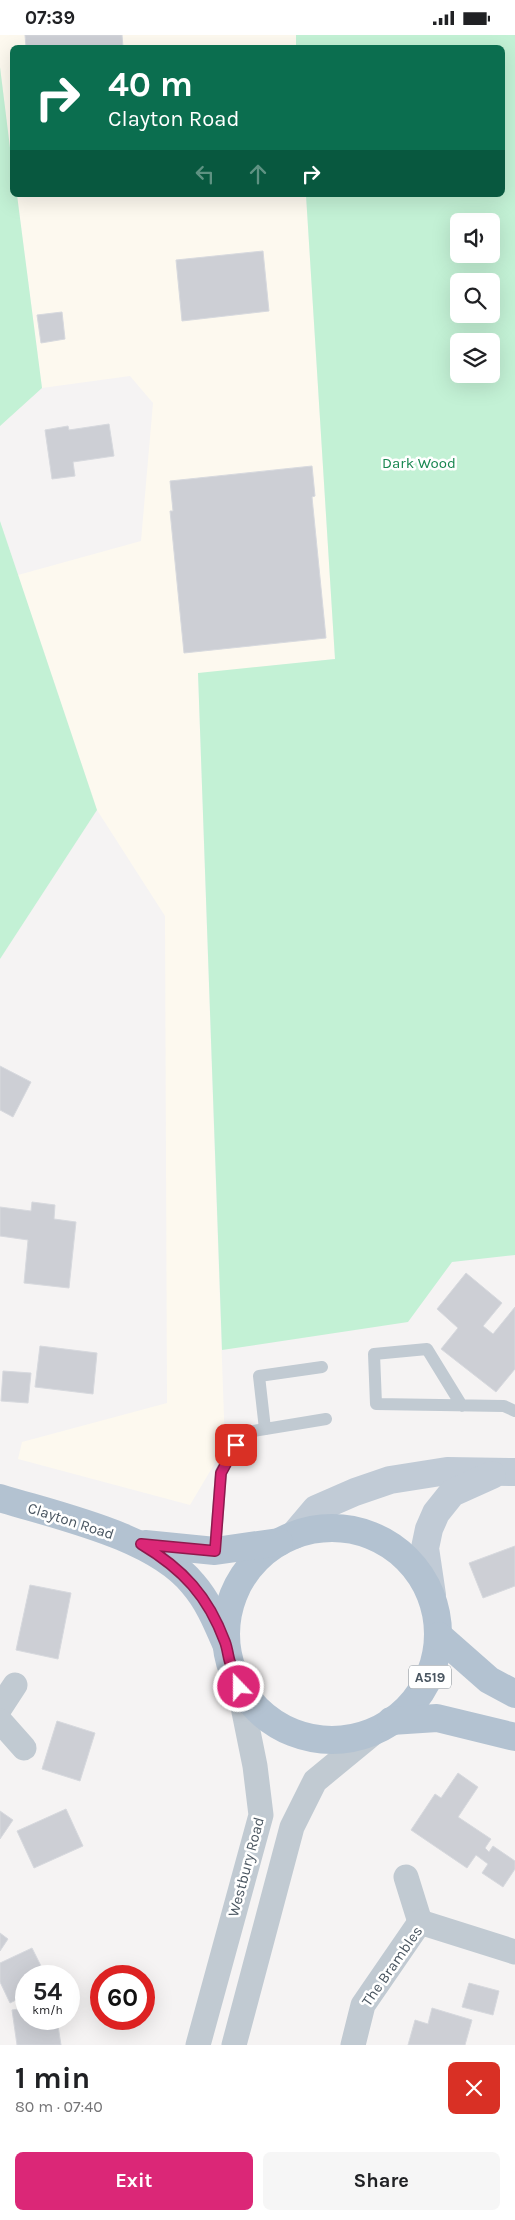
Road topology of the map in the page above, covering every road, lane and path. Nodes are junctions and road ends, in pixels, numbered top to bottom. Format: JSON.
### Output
{"nodes":[{"id":1,"x":322,"y":1367,"type":"dead end"},
{"id":2,"x":462,"y":1406,"type":"junction"},
{"id":3,"x":515,"y":1411,"type":"edge"},
{"id":4,"x":326,"y":1419,"type":"dead end"},
{"id":5,"x":265,"y":1429,"type":"junction"},
{"id":6,"x":505,"y":1473,"type":"edge"},
{"id":7,"x":0,"y":1498,"type":"edge"},
{"id":8,"x":287,"y":1538,"type":"junction"},
{"id":9,"x":141,"y":1544,"type":"junction"},
{"id":10,"x":215,"y":1551,"type":"junction"},
{"id":11,"x":432,"y":1595,"type":"junction"},
{"id":12,"x":439,"y":1636,"type":"junction"},
{"id":13,"x":226,"y":1644,"type":"junction"},
{"id":14,"x":15,"y":1685,"type":"dead end"},
{"id":15,"x":239,"y":1687,"type":"junction"},
{"id":16,"x":515,"y":1694,"type":"edge"},
{"id":17,"x":0,"y":1708,"type":"edge"},
{"id":18,"x":0,"y":1721,"type":"edge"},
{"id":19,"x":382,"y":1728,"type":"junction"},
{"id":20,"x":515,"y":1737,"type":"edge"},
{"id":21,"x":24,"y":1748,"type":"dead end"},
{"id":22,"x":406,"y":1877,"type":"dead end"},
{"id":23,"x":420,"y":1922,"type":"junction"},
{"id":24,"x":515,"y":1952,"type":"edge"},
{"id":25,"x":198,"y":2045,"type":"edge"},
{"id":26,"x":234,"y":2045,"type":"edge"},
{"id":27,"x":353,"y":2045,"type":"edge"}],
"edges":[{"from":1,"to":5,"type":"lane"},
{"from":2,"to":2,"type":"lane"},
{"from":2,"to":3,"type":"lane"},
{"from":4,"to":5,"type":"lane"},
{"from":5,"to":10,"type":"lane"},
{"from":6,"to":8,"type":"street"},
{"from":6,"to":11,"type":"street"},
{"from":7,"to":9,"type":"main road","name":"Clayton Road","number":"A519"},
{"from":8,"to":10,"type":"main road","name":"Clayton Road","number":"A519"},
{"from":8,"to":11,"type":"main road","name":"Clayton Road","number":"A519"},
{"from":8,"to":13,"type":"main road","name":"Clayton Road","number":"A519"},
{"from":9,"to":10,"type":"main road","name":"Clayton Road","number":"A519"},
{"from":9,"to":13,"type":"main road","name":"Clayton Road","number":"A519"},
{"from":11,"to":12,"type":"main road","name":"Clayton Road","number":"A519"},
{"from":12,"to":16,"type":"main road","number":"A519"},
{"from":12,"to":19,"type":"main road","name":"Clayton Road","number":"A519"},
{"from":13,"to":15,"type":"main road","name":"Clayton Road","number":"A519"},
{"from":14,"to":17,"type":"street"},
{"from":15,"to":19,"type":"main road","name":"Clayton Road","number":"A519"},
{"from":15,"to":25,"type":"street","name":"Westbury Road"},
{"from":18,"to":21,"type":"street"},
{"from":19,"to":20,"type":"main road","name":"Clayton Road","number":"A519"},
{"from":19,"to":26,"type":"street"},
{"from":22,"to":23,"type":"street"},
{"from":23,"to":24,"type":"street","name":"The Brambles"},
{"from":23,"to":27,"type":"street","name":"The Brambles"}]}
